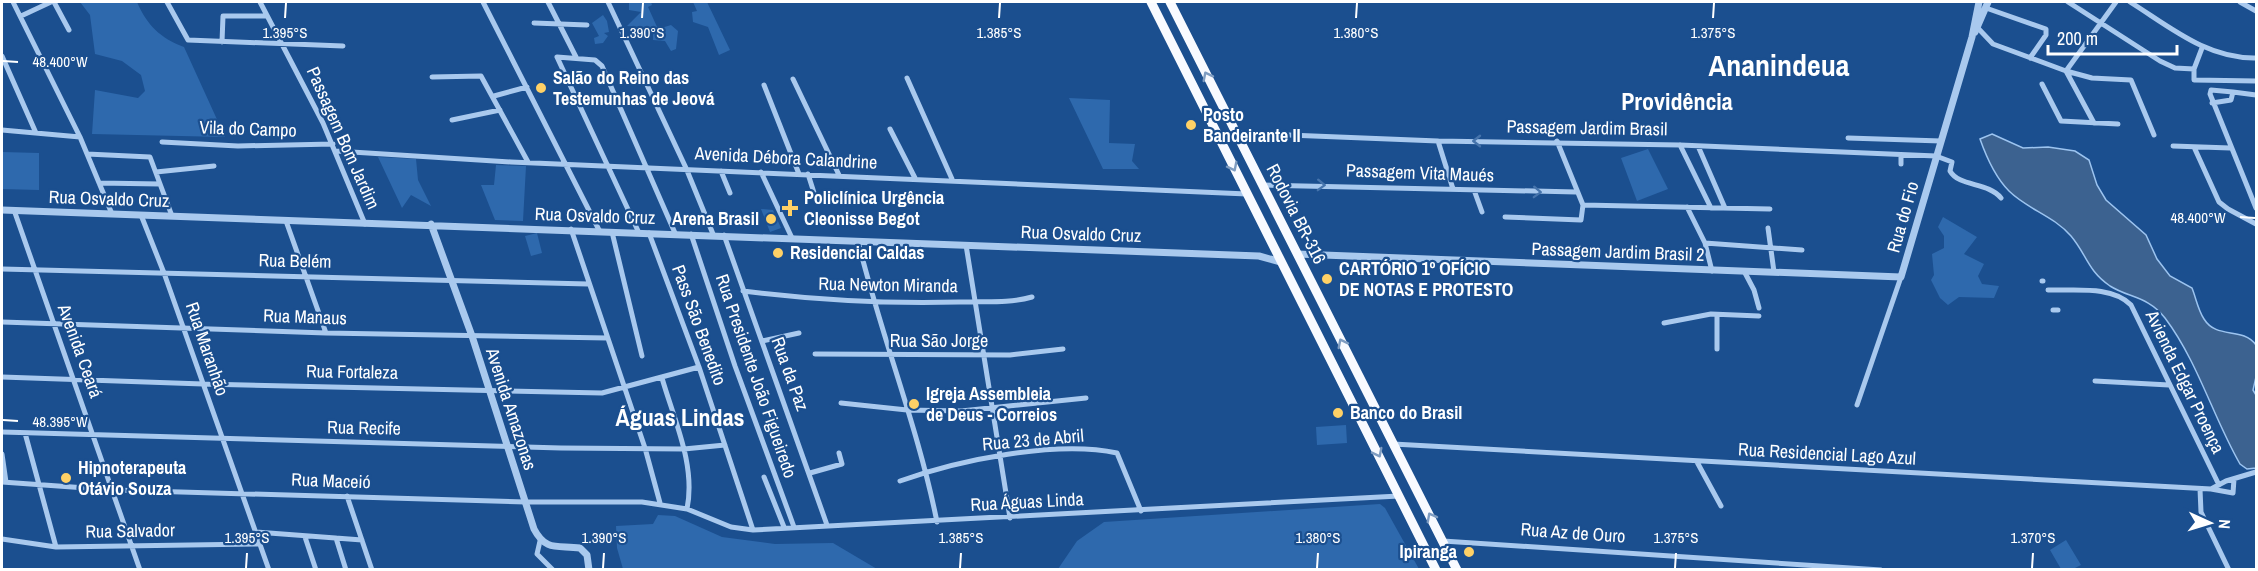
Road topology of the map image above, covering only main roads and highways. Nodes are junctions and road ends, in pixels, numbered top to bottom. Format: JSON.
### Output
{"nodes":[{"id":1,"x":1151,"y":2,"type":"edge"},
{"id":2,"x":1170,"y":2,"type":"edge"},
{"id":3,"x":1371,"y":401,"type":"junction"},
{"id":4,"x":1356,"y":408,"type":"junction"},
{"id":5,"x":1384,"y":428,"type":"junction"},
{"id":6,"x":1366,"y":429,"type":"junction"},
{"id":7,"x":1436,"y":570,"type":"edge"},
{"id":8,"x":1457,"y":570,"type":"edge"}],
"edges":[{"from":1,"to":4,"type":"highway","name":"Rodovia BR-316","one_way":true},
{"from":3,"to":2,"type":"highway","name":"Rodovia BR-316","one_way":true},
{"from":3,"to":4,"type":"highway"},
{"from":3,"to":5,"type":"highway","name":"Rodovia BR-316"},
{"from":4,"to":6,"type":"highway","name":"Rodovia BR-316"},
{"from":5,"to":6,"type":"highway"},
{"from":8,"to":5,"type":"highway","name":"Rodovia BR-316","one_way":true},
{"from":6,"to":7,"type":"highway","name":"Rodovia BR-316","one_way":true}]}
